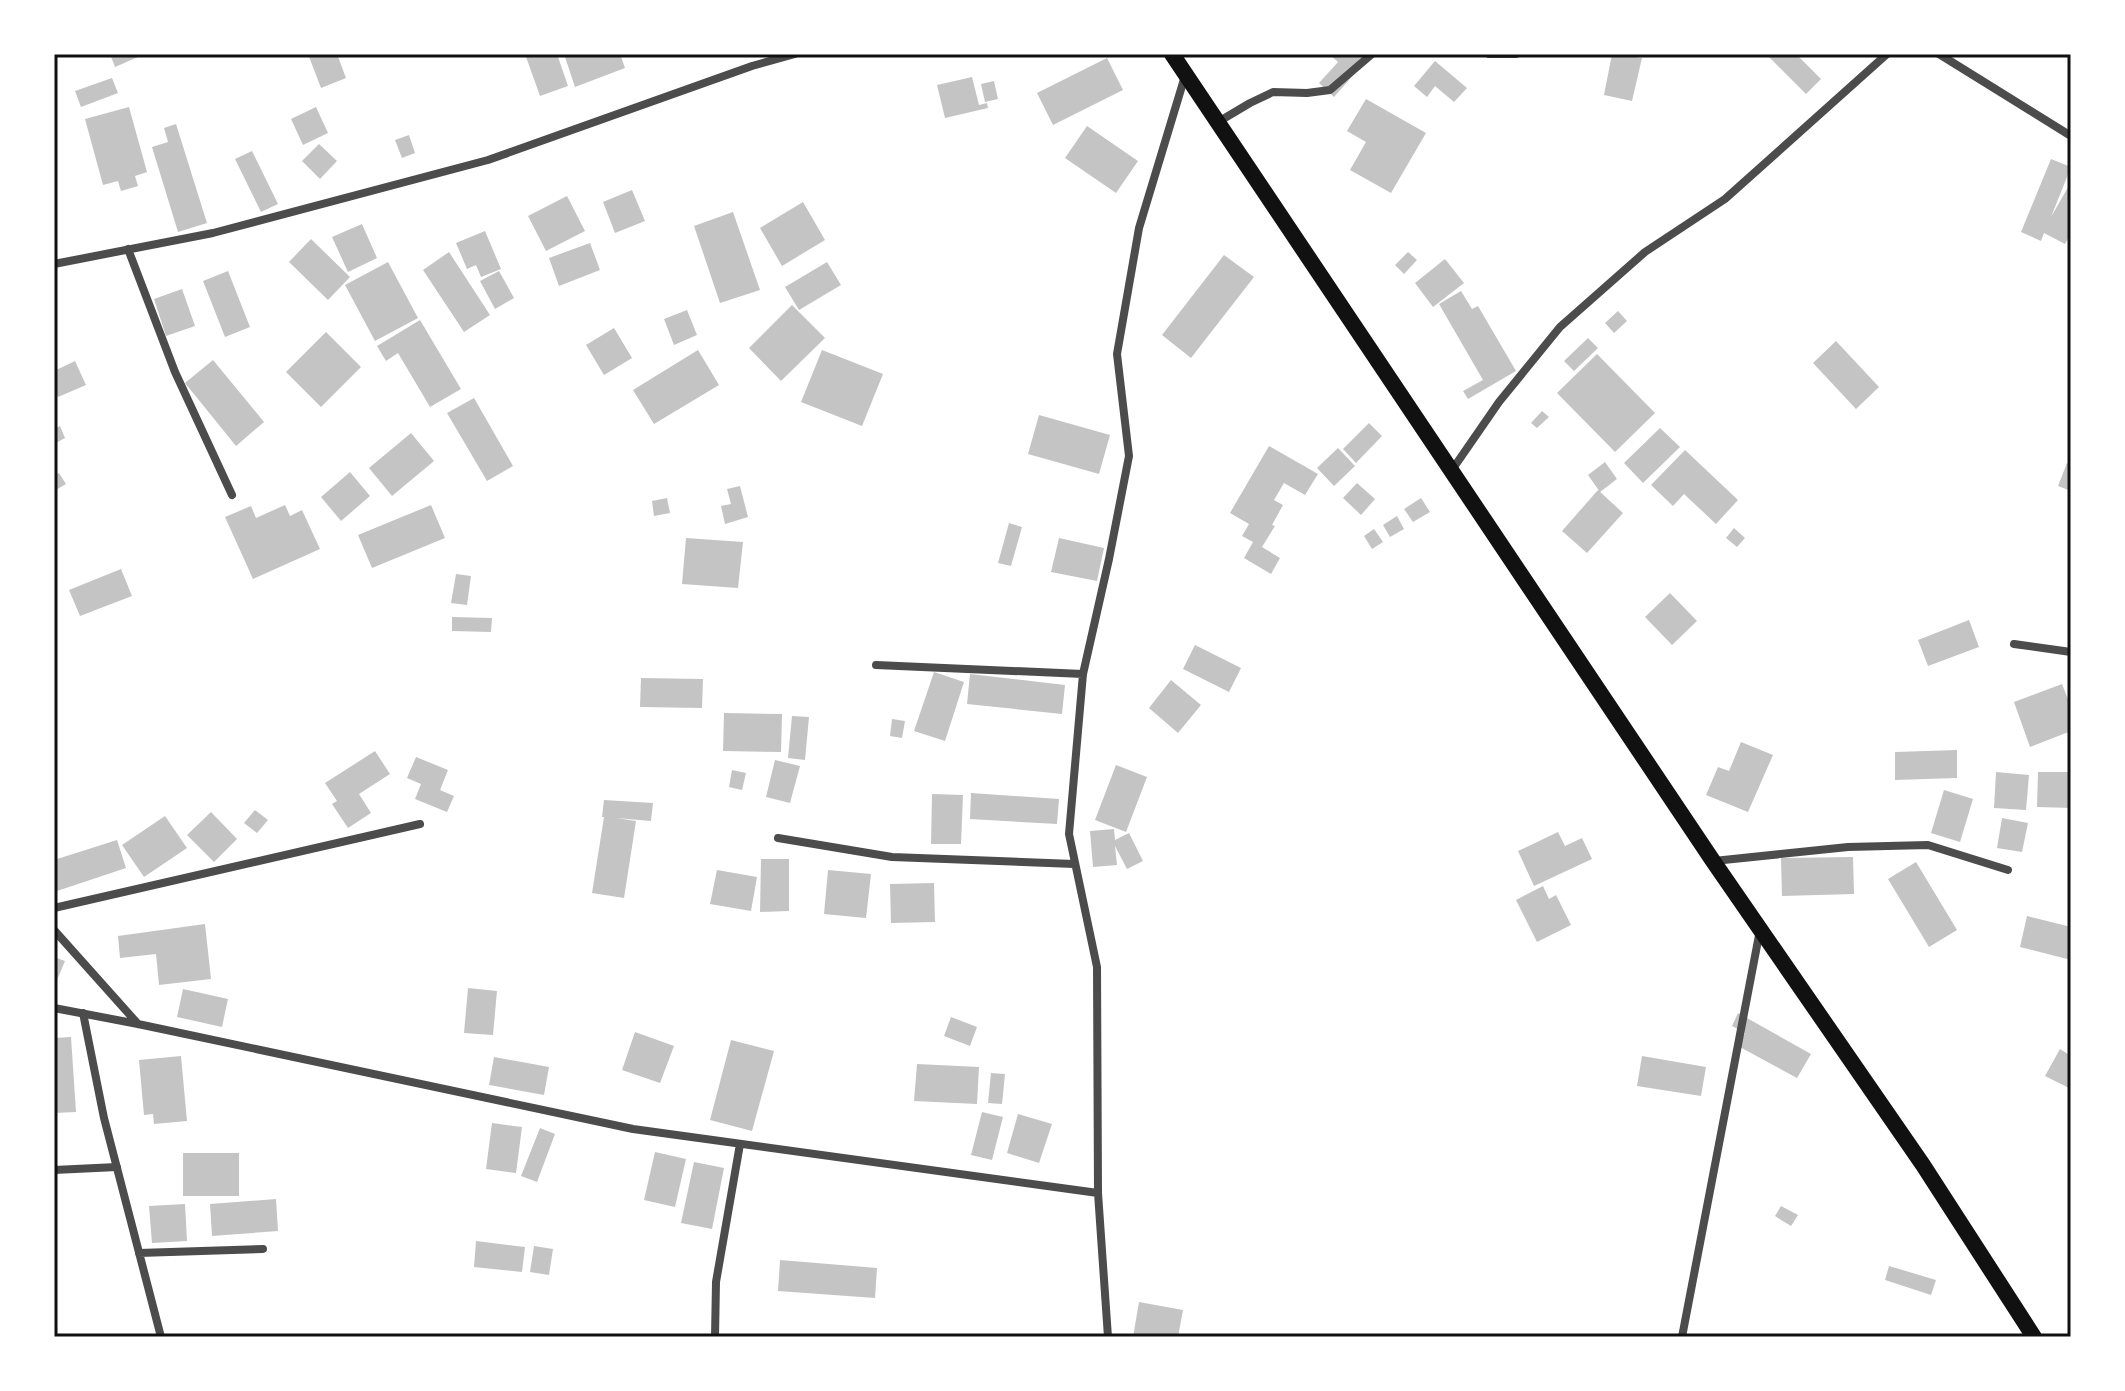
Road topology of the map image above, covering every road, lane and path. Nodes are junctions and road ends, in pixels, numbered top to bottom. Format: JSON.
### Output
{"nodes":[{"id":1,"x":795,"y":54,"type":"edge"},
{"id":2,"x":1172,"y":54,"type":"edge"},
{"id":3,"x":1372,"y":54,"type":"edge"},
{"id":4,"x":1489,"y":54,"type":"edge"},
{"id":5,"x":1516,"y":54,"type":"edge"},
{"id":6,"x":1887,"y":54,"type":"edge"},
{"id":7,"x":1939,"y":54,"type":"edge"},
{"id":8,"x":1185,"y":73,"type":"junction"},
{"id":9,"x":1218,"y":122,"type":"junction"},
{"id":10,"x":2071,"y":136,"type":"edge"},
{"id":11,"x":128,"y":249,"type":"junction"},
{"id":12,"x":54,"y":264,"type":"edge"},
{"id":13,"x":1452,"y":470,"type":"junction"},
{"id":14,"x":232,"y":495,"type":"dead end"},
{"id":15,"x":2014,"y":644,"type":"dead end"},
{"id":16,"x":2071,"y":652,"type":"edge"},
{"id":17,"x":876,"y":665,"type":"dead end"},
{"id":18,"x":1083,"y":674,"type":"junction"},
{"id":19,"x":420,"y":824,"type":"dead end"},
{"id":20,"x":778,"y":838,"type":"dead end"},
{"id":21,"x":1713,"y":861,"type":"junction"},
{"id":22,"x":1074,"y":864,"type":"junction"},
{"id":23,"x":2008,"y":870,"type":"dead end"},
{"id":24,"x":54,"y":908,"type":"edge"},
{"id":25,"x":1760,"y":929,"type":"junction"},
{"id":26,"x":54,"y":930,"type":"edge"},
{"id":27,"x":54,"y":1008,"type":"edge"},
{"id":28,"x":83,"y":1013,"type":"junction"},
{"id":29,"x":138,"y":1024,"type":"junction"},
{"id":30,"x":740,"y":1144,"type":"junction"},
{"id":31,"x":117,"y":1167,"type":"junction"},
{"id":32,"x":54,"y":1170,"type":"edge"},
{"id":33,"x":1098,"y":1193,"type":"junction"},
{"id":34,"x":263,"y":1249,"type":"dead end"},
{"id":35,"x":139,"y":1253,"type":"junction"},
{"id":36,"x":161,"y":1337,"type":"edge"},
{"id":37,"x":715,"y":1337,"type":"edge"},
{"id":38,"x":1108,"y":1337,"type":"edge"},
{"id":39,"x":1682,"y":1337,"type":"edge"},
{"id":40,"x":2034,"y":1337,"type":"edge"}],
"edges":[{"from":1,"to":11,"type":"street"},
{"from":2,"to":8,"type":"main road"},
{"from":3,"to":9,"type":"street"},
{"from":4,"to":5,"type":"street"},
{"from":6,"to":13,"type":"street"},
{"from":7,"to":10,"type":"street"},
{"from":8,"to":9,"type":"main road"},
{"from":8,"to":18,"type":"street"},
{"from":9,"to":13,"type":"main road"},
{"from":11,"to":12,"type":"street"},
{"from":11,"to":14,"type":"street"},
{"from":13,"to":21,"type":"main road"},
{"from":15,"to":16,"type":"street"},
{"from":17,"to":18,"type":"street"},
{"from":18,"to":22,"type":"street"},
{"from":19,"to":24,"type":"street"},
{"from":20,"to":22,"type":"street"},
{"from":21,"to":23,"type":"street"},
{"from":21,"to":25,"type":"main road"},
{"from":22,"to":33,"type":"street"},
{"from":25,"to":39,"type":"street"},
{"from":25,"to":40,"type":"main road"},
{"from":26,"to":29,"type":"street"},
{"from":27,"to":28,"type":"street"},
{"from":28,"to":29,"type":"street"},
{"from":28,"to":31,"type":"street"},
{"from":29,"to":30,"type":"street"},
{"from":30,"to":33,"type":"street"},
{"from":30,"to":37,"type":"street"},
{"from":31,"to":32,"type":"street"},
{"from":31,"to":35,"type":"street"},
{"from":33,"to":38,"type":"street"},
{"from":34,"to":35,"type":"street"},
{"from":35,"to":36,"type":"street"}]}
